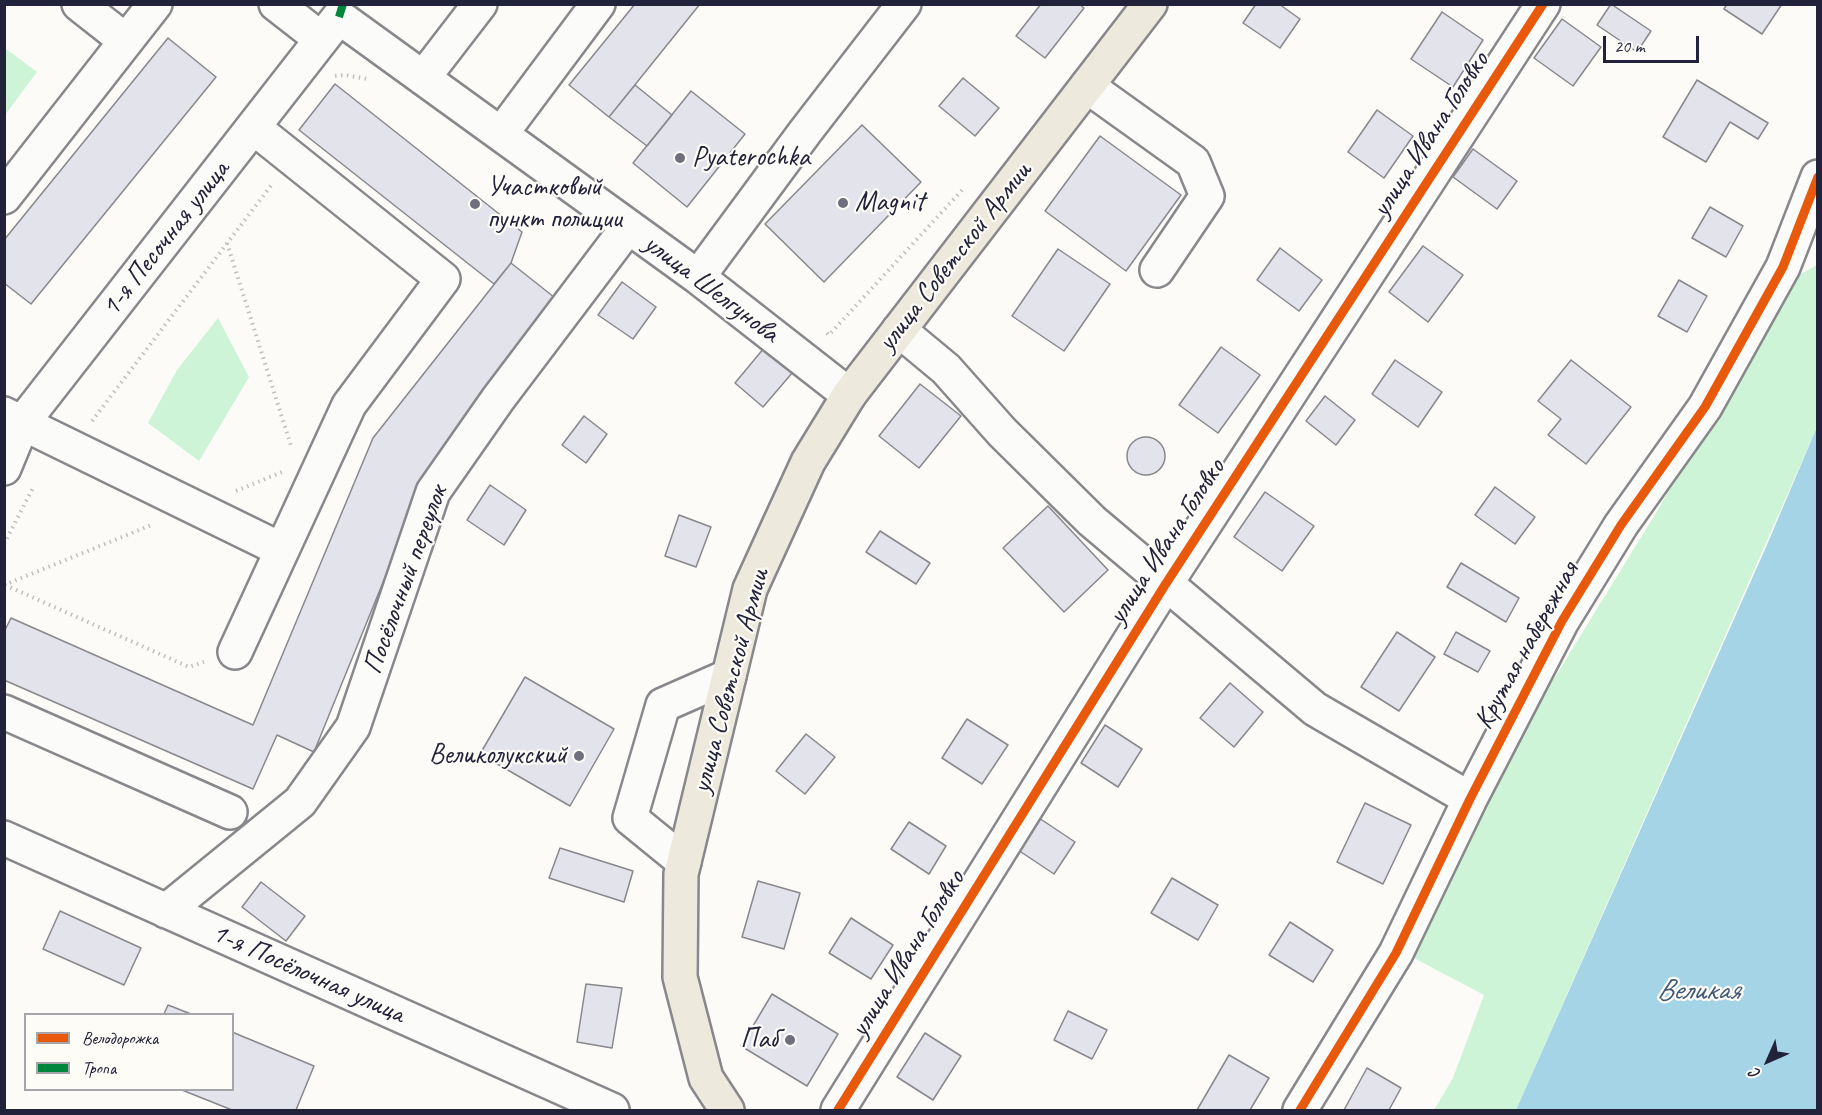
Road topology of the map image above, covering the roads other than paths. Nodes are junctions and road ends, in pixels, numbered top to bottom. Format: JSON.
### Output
{"nodes":[{"id":1,"x":79,"y":4,"type":"edge"},
{"id":2,"x":155,"y":4,"type":"edge"},
{"id":3,"x":276,"y":4,"type":"edge"},
{"id":4,"x":480,"y":4,"type":"edge"},
{"id":5,"x":598,"y":4,"type":"edge"},
{"id":6,"x":904,"y":4,"type":"edge"},
{"id":7,"x":1150,"y":4,"type":"edge"},
{"id":8,"x":1543,"y":4,"type":"edge"},
{"id":9,"x":330,"y":28,"type":"junction"},
{"id":10,"x":126,"y":41,"type":"junction"},
{"id":11,"x":423,"y":78,"type":"junction"},
{"id":12,"x":1088,"y":86,"type":"junction"},
{"id":13,"x":253,"y":127,"type":"junction"},
{"id":14,"x":501,"y":134,"type":"junction"},
{"id":15,"x":1818,"y":177,"type":"edge"},
{"id":16,"x":4,"y":197,"type":"edge"},
{"id":17,"x":628,"y":227,"type":"junction"},
{"id":18,"x":1157,"y":270,"type":"dead end"},
{"id":19,"x":698,"y":277,"type":"junction"},
{"id":20,"x":899,"y":330,"type":"junction"},
{"id":21,"x":849,"y":394,"type":"junction"},
{"id":22,"x":14,"y":418,"type":"edge"},
{"id":23,"x":4,"y":468,"type":"edge"},
{"id":24,"x":282,"y":550,"type":"junction"},
{"id":25,"x":1166,"y":585,"type":"junction"},
{"id":26,"x":235,"y":652,"type":"road end"},
{"id":27,"x":729,"y":676,"type":"junction"},
{"id":28,"x":4,"y":712,"type":"edge"},
{"id":29,"x":1470,"y":799,"type":"junction"},
{"id":30,"x":230,"y":812,"type":"dead end"},
{"id":31,"x":4,"y":838,"type":"edge"},
{"id":32,"x":684,"y":862,"type":"junction"},
{"id":33,"x":166,"y":911,"type":"junction"},
{"id":34,"x":612,"y":1110,"type":"edge"},
{"id":35,"x":727,"y":1110,"type":"edge"},
{"id":36,"x":838,"y":1110,"type":"edge"},
{"id":37,"x":1300,"y":1110,"type":"edge"}],
"edges":[{"from":1,"to":10,"type":"street"},
{"from":2,"to":10,"type":"street"},
{"from":3,"to":9,"type":"street","name":"улица Шелгунова"},
{"from":4,"to":11,"type":"street"},
{"from":5,"to":14,"type":"street"},
{"from":6,"to":19,"type":"street"},
{"from":7,"to":12,"type":"main road","name":"улица Советской Армии"},
{"from":8,"to":25,"type":"street","name":"улица Ивана Головко"},
{"from":9,"to":11,"type":"street","name":"улица Шелгунова"},
{"from":9,"to":13,"type":"street","name":"1-я Песочная улица"},
{"from":10,"to":16,"type":"street"},
{"from":11,"to":14,"type":"street","name":"улица Шелгунова"},
{"from":12,"to":18,"type":"street"},
{"from":12,"to":20,"type":"main road","name":"улица Советской Армии"},
{"from":13,"to":22,"type":"street","name":"1-я Песочная улица"},
{"from":13,"to":24,"type":"street"},
{"from":14,"to":17,"type":"street","name":"улица Шелгунова"},
{"from":15,"to":29,"type":"street","name":"Крутая набережная"},
{"from":17,"to":19,"type":"street","name":"улица Шелгунова"},
{"from":17,"to":33,"type":"street","name":"Посёлочный переулок"},
{"from":19,"to":21,"type":"street","name":"улица Шелгунова"},
{"from":20,"to":21,"type":"main road","name":"улица Советской Армии"},
{"from":20,"to":25,"type":"street"},
{"from":21,"to":27,"type":"main road","name":"улица Советской Армии"},
{"from":22,"to":23,"type":"street","name":"1-я Песочная улица"},
{"from":22,"to":24,"type":"street"},
{"from":24,"to":26,"type":"street"},
{"from":25,"to":29,"type":"street"},
{"from":25,"to":36,"type":"street","name":"улица Ивана Головко"},
{"from":27,"to":32,"type":"main road","name":"улица Советской Армии"},
{"from":27,"to":32,"type":"street"},
{"from":28,"to":30,"type":"street"},
{"from":29,"to":37,"type":"street","name":"Крутая набережная"},
{"from":31,"to":33,"type":"street","name":"1-я Посёлочная улица"},
{"from":32,"to":35,"type":"main road","name":"улица Советской Армии"},
{"from":33,"to":34,"type":"street","name":"1-я Посёлочная улица"}]}
